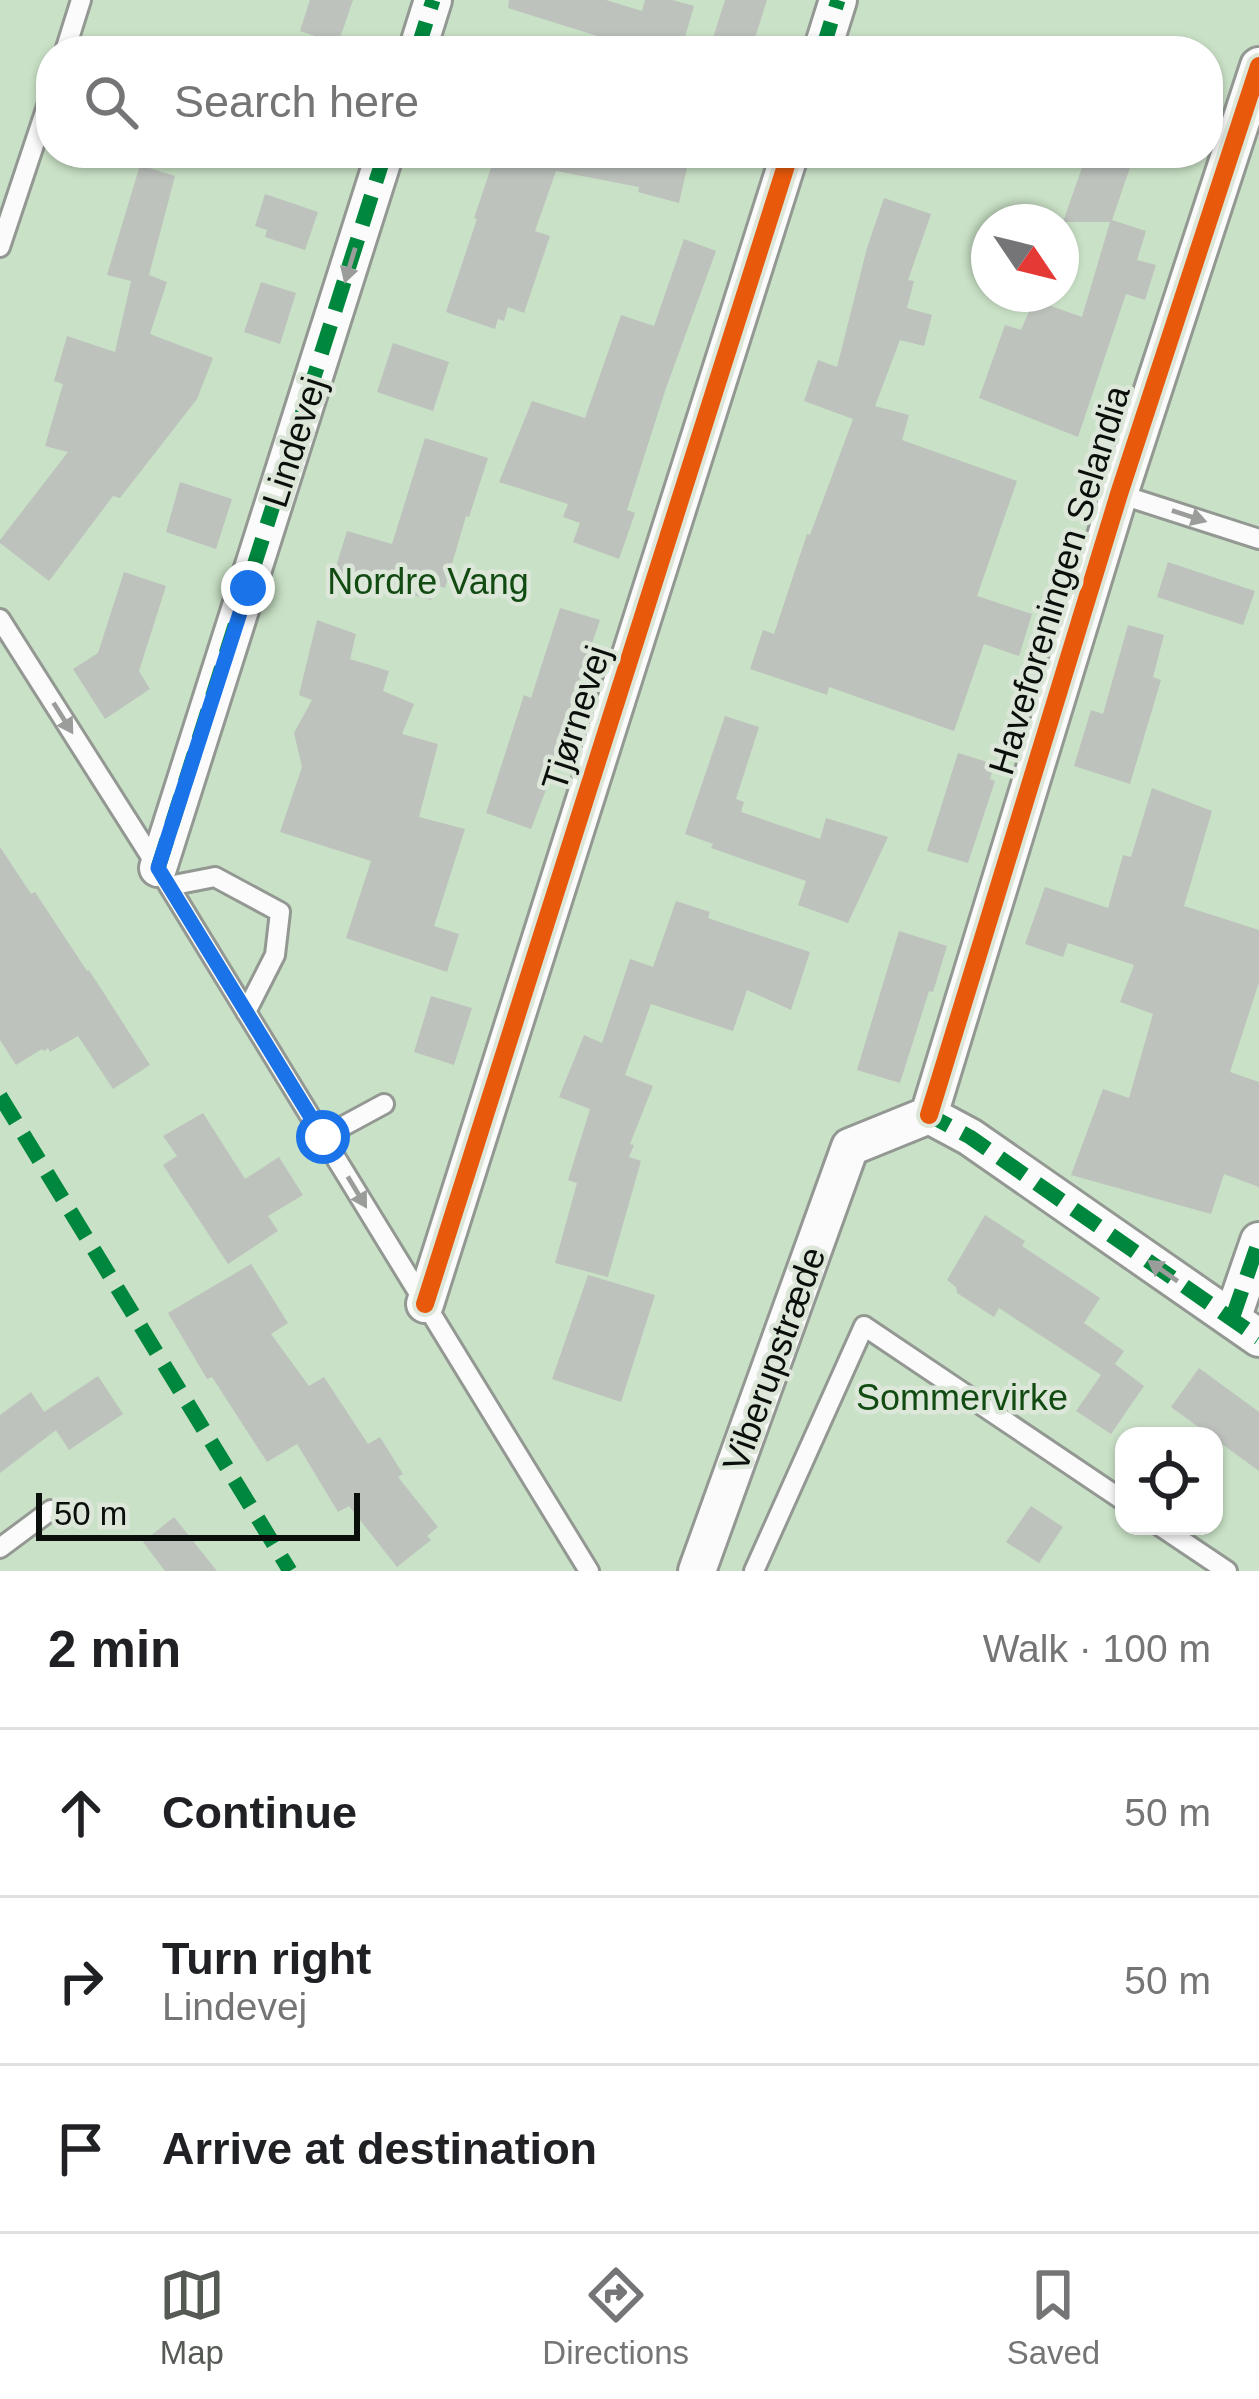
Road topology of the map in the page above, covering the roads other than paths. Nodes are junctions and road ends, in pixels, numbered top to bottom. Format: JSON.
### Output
{"nodes":[{"id":1,"x":81,"y":0,"type":"edge"},
{"id":2,"x":433,"y":0,"type":"edge"},
{"id":3,"x":838,"y":0,"type":"edge"},
{"id":4,"x":70,"y":36,"type":"edge"},
{"id":5,"x":422,"y":36,"type":"edge"},
{"id":6,"x":827,"y":36,"type":"edge"},
{"id":7,"x":1259,"y":66,"type":"edge"},
{"id":8,"x":36,"y":139,"type":"edge"},
{"id":9,"x":380,"y":168,"type":"edge"},
{"id":10,"x":785,"y":168,"type":"edge"},
{"id":11,"x":0,"y":247,"type":"edge"},
{"id":12,"x":1119,"y":494,"type":"junction"},
{"id":13,"x":1259,"y":539,"type":"edge"},
{"id":14,"x":0,"y":620,"type":"edge"},
{"id":15,"x":164,"y":877,"type":"junction"},
{"id":16,"x":246,"y":1012,"type":"junction"},
{"id":17,"x":384,"y":1104,"type":"dead end"},
{"id":18,"x":928,"y":1115,"type":"junction"},
{"id":19,"x":323,"y":1137,"type":"junction"},
{"id":20,"x":1259,"y":1240,"type":"edge"},
{"id":21,"x":425,"y":1304,"type":"junction"},
{"id":22,"x":1246,"y":1328,"type":"edge"},
{"id":23,"x":1115,"y":1496,"type":"edge"},
{"id":24,"x":51,"y":1510,"type":"dead end"},
{"id":25,"x":1173,"y":1535,"type":"edge"},
{"id":26,"x":0,"y":1548,"type":"edge"},
{"id":27,"x":589,"y":1571,"type":"edge"},
{"id":28,"x":697,"y":1571,"type":"edge"},
{"id":29,"x":754,"y":1571,"type":"edge"},
{"id":30,"x":1227,"y":1571,"type":"edge"}],
"edges":[{"from":1,"to":4,"type":"lane"},
{"from":2,"to":5,"type":"street"},
{"from":3,"to":6,"type":"street"},
{"from":7,"to":12,"type":"street","name":"Haveforeningen Selandia"},
{"from":8,"to":11,"type":"lane"},
{"from":9,"to":15,"type":"street","name":"Lindevej","one_way":true},
{"from":10,"to":21,"type":"street","name":"Tjørnevej"},
{"from":12,"to":13,"type":"lane","name":"Haveforeningen Selandia","one_way":true},
{"from":12,"to":18,"type":"street","name":"Haveforeningen Selandia"},
{"from":14,"to":15,"type":"lane","one_way":true},
{"from":15,"to":16,"type":"lane"},
{"from":15,"to":16,"type":"lane"},
{"from":16,"to":19,"type":"lane"},
{"from":17,"to":19,"type":"lane"},
{"from":22,"to":18,"type":"street","one_way":true},
{"from":18,"to":28,"type":"street","name":"Viberupstræde"},
{"from":19,"to":21,"type":"lane","one_way":true},
{"from":20,"to":22,"type":"street"},
{"from":21,"to":27,"type":"lane"},
{"from":23,"to":29,"type":"lane"},
{"from":24,"to":26,"type":"lane"},
{"from":25,"to":30,"type":"lane"}]}
